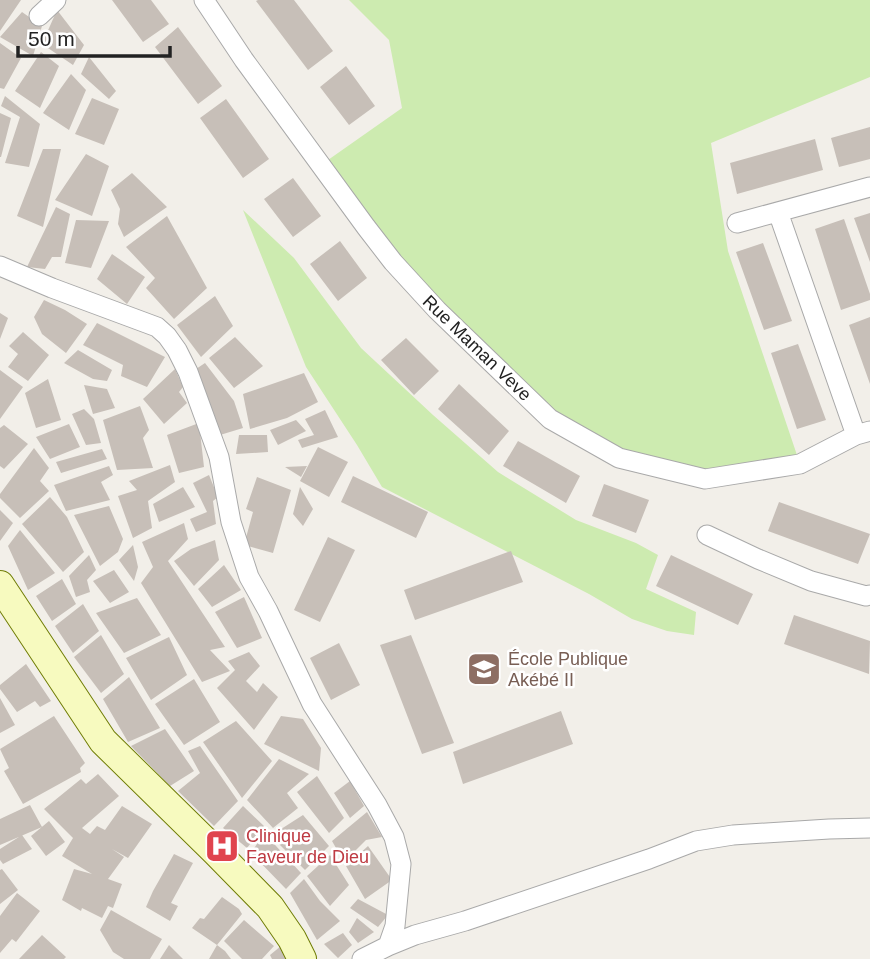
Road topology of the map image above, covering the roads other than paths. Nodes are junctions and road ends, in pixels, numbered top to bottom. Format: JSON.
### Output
{"nodes":[{"id":1,"x":56,"y":0,"type":"edge"},
{"id":2,"x":204,"y":0,"type":"edge"},
{"id":3,"x":39,"y":16,"type":"dead end"},
{"id":4,"x":870,"y":187,"type":"edge"},
{"id":5,"x":778,"y":212,"type":"junction"},
{"id":6,"x":737,"y":223,"type":"dead end"},
{"id":7,"x":0,"y":266,"type":"edge"},
{"id":8,"x":863,"y":433,"type":"edge"},
{"id":9,"x":707,"y":535,"type":"dead end"},
{"id":10,"x":0,"y":585,"type":"edge"},
{"id":11,"x":870,"y":595,"type":"edge"},
{"id":12,"x":870,"y":828,"type":"edge"},
{"id":13,"x":388,"y":946,"type":"junction"},
{"id":14,"x":302,"y":959,"type":"edge"},
{"id":15,"x":362,"y":959,"type":"edge"}],
"edges":[{"from":1,"to":3,"type":"street"},
{"from":2,"to":8,"type":"street","name":"Rue Maman Veve"},
{"from":4,"to":5,"type":"street"},
{"from":5,"to":6,"type":"street"},
{"from":5,"to":8,"type":"street"},
{"from":7,"to":13,"type":"street"},
{"from":9,"to":11,"type":"street"},
{"from":10,"to":14,"type":"main road"},
{"from":12,"to":13,"type":"street"},
{"from":13,"to":15,"type":"street"}]}
